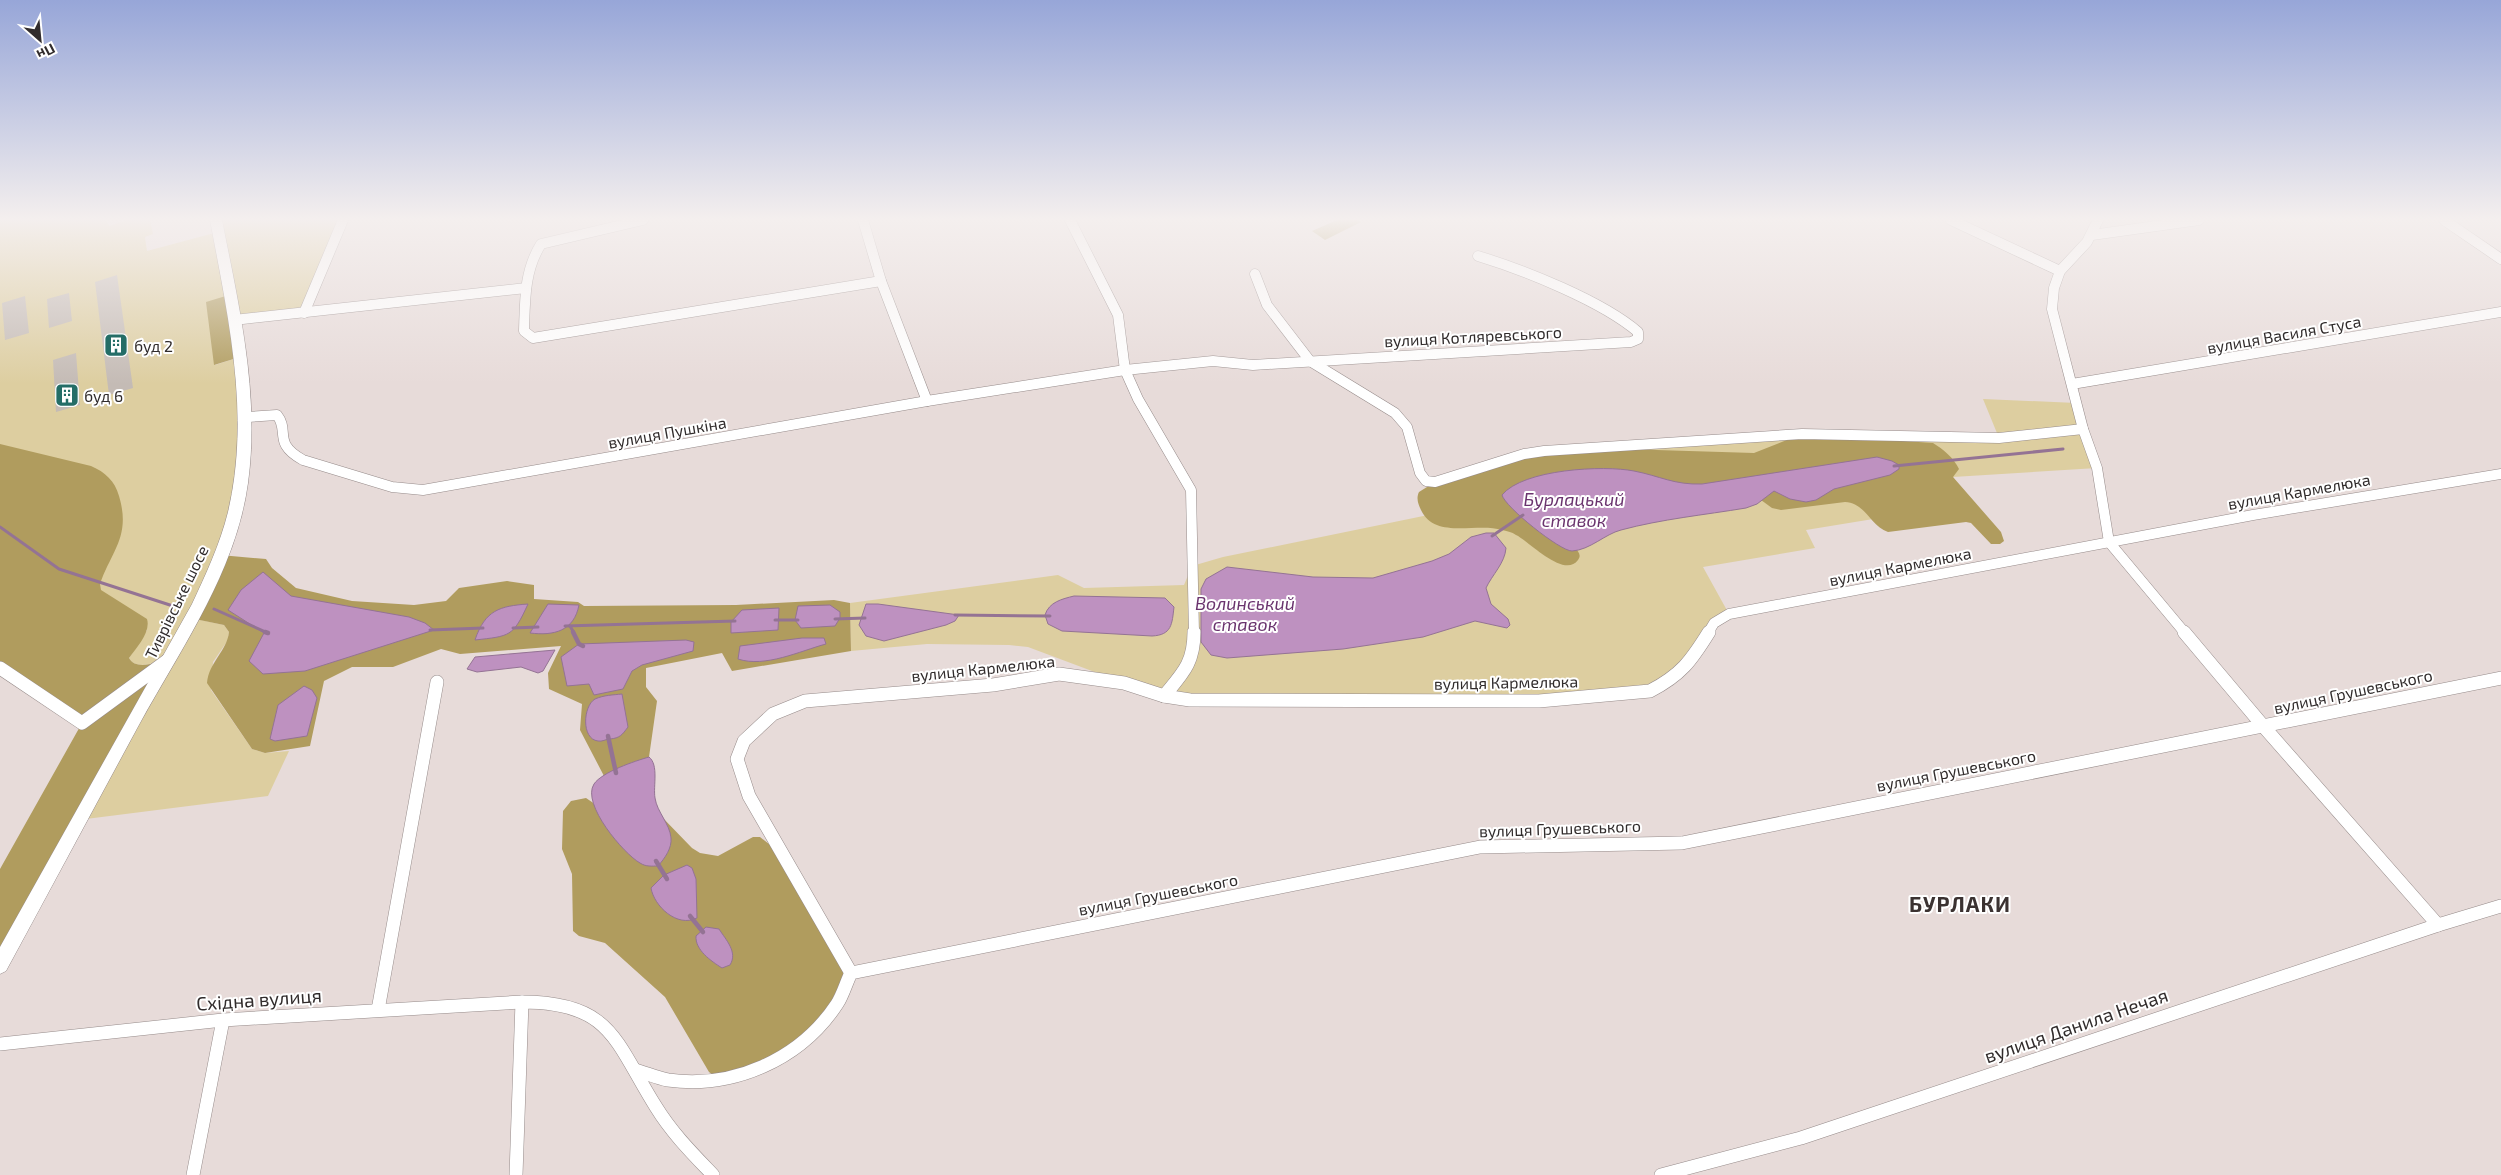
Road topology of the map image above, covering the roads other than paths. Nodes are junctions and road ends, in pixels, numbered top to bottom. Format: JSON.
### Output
{"nodes":[{"id":1,"x":1254,"y":274,"type":"dead end"},
{"id":2,"x":226,"y":275,"type":"edge"},
{"id":3,"x":320,"y":275,"type":"edge"},
{"id":4,"x":530,"y":275,"type":"edge"},
{"id":5,"x":879,"y":275,"type":"edge"},
{"id":6,"x":1098,"y":275,"type":"edge"},
{"id":7,"x":1532,"y":275,"type":"edge"},
{"id":8,"x":2059,"y":275,"type":"edge"},
{"id":9,"x":881,"y":281,"type":"junction"},
{"id":10,"x":526,"y":288,"type":"junction"},
{"id":11,"x":2501,"y":312,"type":"edge"},
{"id":12,"x":304,"y":313,"type":"junction"},
{"id":13,"x":234,"y":320,"type":"junction"},
{"id":14,"x":1310,"y":361,"type":"junction"},
{"id":15,"x":1125,"y":370,"type":"junction"},
{"id":16,"x":2072,"y":384,"type":"junction"},
{"id":17,"x":927,"y":400,"type":"junction"},
{"id":18,"x":247,"y":416,"type":"junction"},
{"id":19,"x":2083,"y":429,"type":"junction"},
{"id":20,"x":2501,"y":474,"type":"edge"},
{"id":21,"x":2109,"y":542,"type":"junction"},
{"id":22,"x":168,"y":660,"type":"junction"},
{"id":23,"x":0,"y":668,"type":"edge"},
{"id":24,"x":2501,"y":678,"type":"edge"},
{"id":25,"x":437,"y":682,"type":"dead end"},
{"id":26,"x":1164,"y":696,"type":"junction"},
{"id":27,"x":2264,"y":727,"type":"junction"},
{"id":28,"x":2501,"y":906,"type":"edge"},
{"id":29,"x":2438,"y":924,"type":"junction"},
{"id":30,"x":0,"y":965,"type":"edge"},
{"id":31,"x":851,"y":973,"type":"junction"},
{"id":32,"x":522,"y":1002,"type":"junction"},
{"id":33,"x":378,"y":1010,"type":"junction"},
{"id":34,"x":223,"y":1020,"type":"junction"},
{"id":35,"x":0,"y":1044,"type":"edge"},
{"id":36,"x":635,"y":1070,"type":"junction"},
{"id":37,"x":193,"y":1175,"type":"edge"},
{"id":38,"x":516,"y":1175,"type":"edge"},
{"id":39,"x":713,"y":1175,"type":"edge"},
{"id":40,"x":1661,"y":1175,"type":"edge"}],
"edges":[{"from":1,"to":14,"type":"street"},
{"from":2,"to":13,"type":"main road","name":"Тиврівське шосе"},
{"from":3,"to":12,"type":"street"},
{"from":4,"to":10,"type":"street"},
{"from":5,"to":9,"type":"street"},
{"from":6,"to":15,"type":"street"},
{"from":7,"to":14,"type":"street","name":"вулиця Котляревського"},
{"from":8,"to":16,"type":"street"},
{"from":9,"to":10,"type":"street"},
{"from":9,"to":17,"type":"street"},
{"from":10,"to":12,"type":"street"},
{"from":11,"to":16,"type":"street","name":"вулиця Василя Стуса"},
{"from":12,"to":13,"type":"street"},
{"from":13,"to":18,"type":"main road","name":"Тиврівське шосе"},
{"from":14,"to":15,"type":"street","name":"вулиця Котляревського"},
{"from":14,"to":19,"type":"street"},
{"from":15,"to":17,"type":"street","name":"вулиця Пушкіна"},
{"from":15,"to":26,"type":"street"},
{"from":16,"to":19,"type":"street"},
{"from":17,"to":18,"type":"street","name":"вулиця Пушкіна"},
{"from":18,"to":22,"type":"main road","name":"Тиврівське шосе"},
{"from":19,"to":21,"type":"street"},
{"from":20,"to":21,"type":"street","name":"вулиця Кармелюка"},
{"from":21,"to":26,"type":"street","name":"вулиця Кармелюка"},
{"from":21,"to":27,"type":"street"},
{"from":22,"to":23,"type":"street"},
{"from":22,"to":30,"type":"main road","name":"Тиврівське шосе"},
{"from":24,"to":27,"type":"street","name":"вулиця Грушевського"},
{"from":25,"to":33,"type":"street"},
{"from":26,"to":31,"type":"street","name":"вулиця Кармелюка"},
{"from":27,"to":29,"type":"street"},
{"from":27,"to":31,"type":"street","name":"вулиця Грушевського"},
{"from":28,"to":29,"type":"street","name":"вулиця Данила Нечая"},
{"from":29,"to":40,"type":"street","name":"вулиця Данила Нечая"},
{"from":31,"to":36,"type":"street"},
{"from":32,"to":33,"type":"street","name":"Східна вулиця"},
{"from":32,"to":36,"type":"street","name":"Східна вулиця"},
{"from":32,"to":38,"type":"street"},
{"from":33,"to":34,"type":"street","name":"Східна вулиця"},
{"from":34,"to":35,"type":"street","name":"Східна вулиця"},
{"from":34,"to":37,"type":"street"},
{"from":36,"to":39,"type":"street","name":"Східна вулиця"}]}
